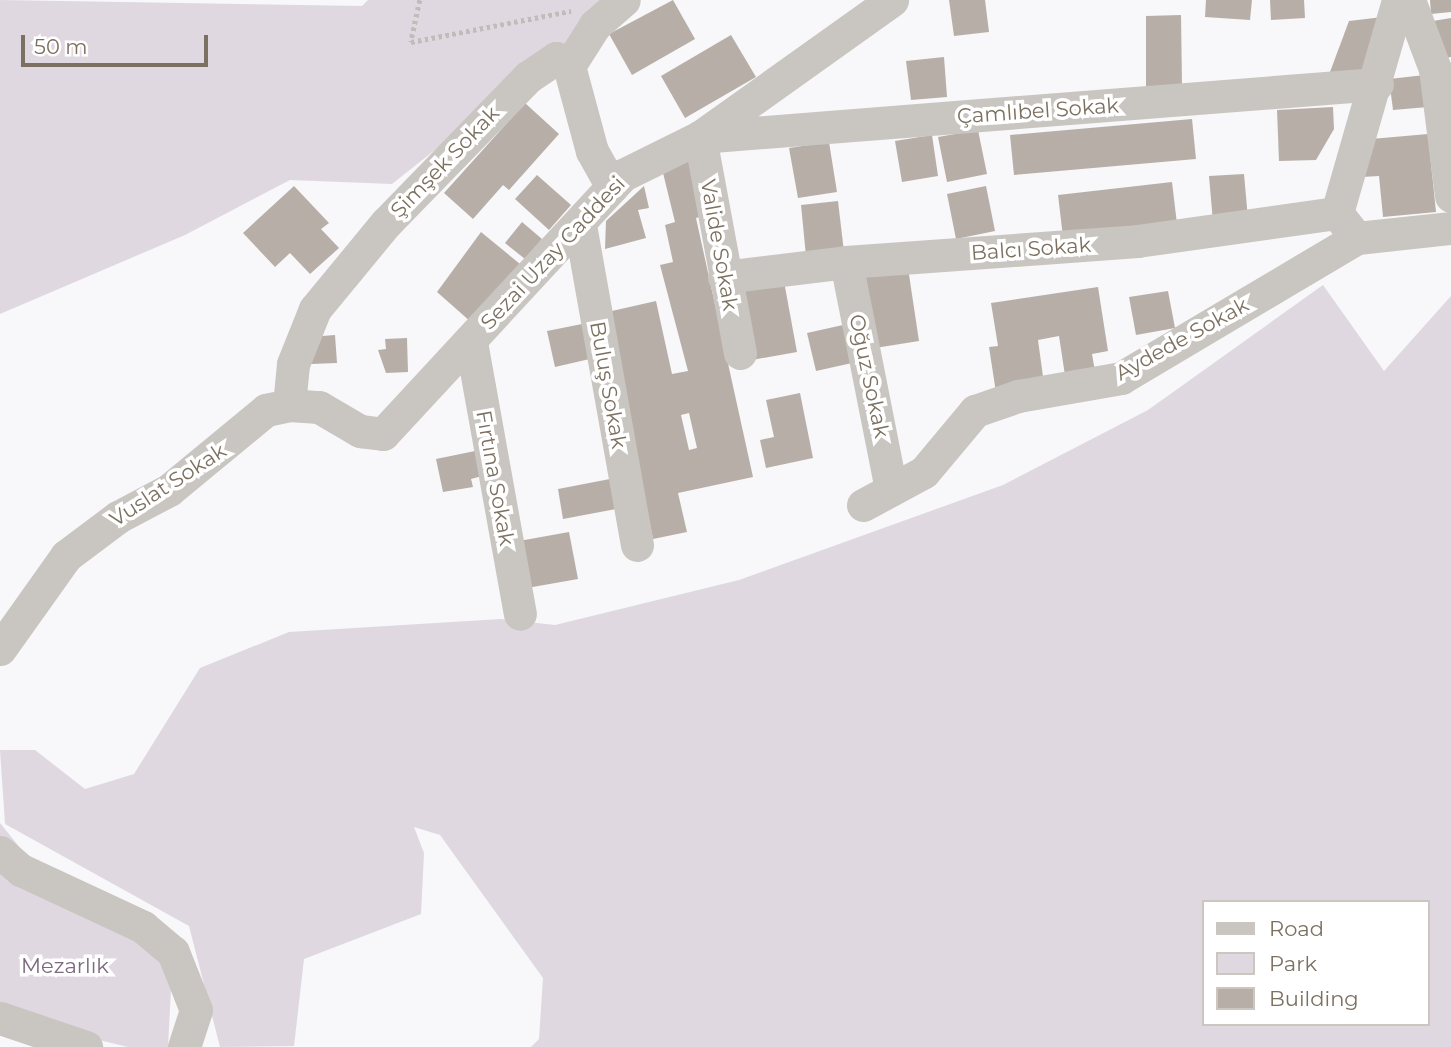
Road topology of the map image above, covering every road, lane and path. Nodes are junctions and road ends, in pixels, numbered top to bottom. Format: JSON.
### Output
{"nodes":[{"id":1,"x":420,"y":0,"type":"edge"},
{"id":2,"x":624,"y":0,"type":"edge"},
{"id":3,"x":892,"y":0,"type":"edge"},
{"id":4,"x":1398,"y":0,"type":"edge"},
{"id":5,"x":1409,"y":0,"type":"edge"},
{"id":6,"x":579,"y":10,"type":"dead end"},
{"id":7,"x":569,"y":66,"type":"junction"},
{"id":8,"x":1377,"y":84,"type":"junction"},
{"id":9,"x":700,"y":137,"type":"junction"},
{"id":10,"x":612,"y":187,"type":"junction"},
{"id":11,"x":1451,"y":196,"type":"edge"},
{"id":12,"x":579,"y":225,"type":"junction"},
{"id":13,"x":1347,"y":226,"type":"junction"},
{"id":14,"x":1451,"y":228,"type":"edge"},
{"id":15,"x":846,"y":262,"type":"junction"},
{"id":16,"x":724,"y":277,"type":"junction"},
{"id":17,"x":471,"y":342,"type":"junction"},
{"id":18,"x":740,"y":353,"type":"dead end"},
{"id":19,"x":289,"y":405,"type":"junction"},
{"id":20,"x":407,"y":413,"type":"joint"},
{"id":21,"x":877,"y":497,"type":"joint"},
{"id":22,"x":637,"y":545,"type":"dead end"},
{"id":23,"x":520,"y":614,"type":"dead end"},
{"id":24,"x":0,"y":649,"type":"edge"},
{"id":25,"x":0,"y":852,"type":"edge"},
{"id":26,"x":0,"y":1018,"type":"edge"},
{"id":27,"x":86,"y":1047,"type":"edge"},
{"id":28,"x":184,"y":1047,"type":"edge"}],
"edges":[{"from":1,"to":6,"type":"path"},
{"from":2,"to":7,"type":"street"},
{"from":3,"to":9,"type":"street","name":"Sezai Uzay Caddesi"},
{"from":4,"to":8,"type":"street"},
{"from":5,"to":11,"type":"street"},
{"from":7,"to":10,"type":"street"},
{"from":7,"to":19,"type":"street","name":"Şimşek Sokak"},
{"from":8,"to":9,"type":"street","name":"Çamlıbel Sokak"},
{"from":8,"to":13,"type":"street"},
{"from":9,"to":10,"type":"street","name":"Sezai Uzay Caddesi"},
{"from":9,"to":16,"type":"street","name":"Valide Sokak"},
{"from":10,"to":12,"type":"street","name":"Sezai Uzay Caddesi"},
{"from":12,"to":17,"type":"street","name":"Sezai Uzay Caddesi"},
{"from":12,"to":22,"type":"street","name":"Buluş Sokak"},
{"from":13,"to":14,"type":"street"},
{"from":13,"to":15,"type":"street","name":"Balcı Sokak"},
{"from":13,"to":21,"type":"street","name":"Aydede Sokak"},
{"from":15,"to":16,"type":"street","name":"Balcı Sokak"},
{"from":15,"to":21,"type":"street","name":"Oğuz Sokak"},
{"from":16,"to":18,"type":"street","name":"Valide Sokak"},
{"from":17,"to":20,"type":"street","name":"Sezai Uzay Caddesi"},
{"from":17,"to":23,"type":"street","name":"Fırtına Sokak"},
{"from":19,"to":20,"type":"street","name":"Vuslat Sokak"},
{"from":19,"to":24,"type":"street","name":"Vuslat Sokak"},
{"from":25,"to":28,"type":"street"},
{"from":26,"to":27,"type":"street"}]}
